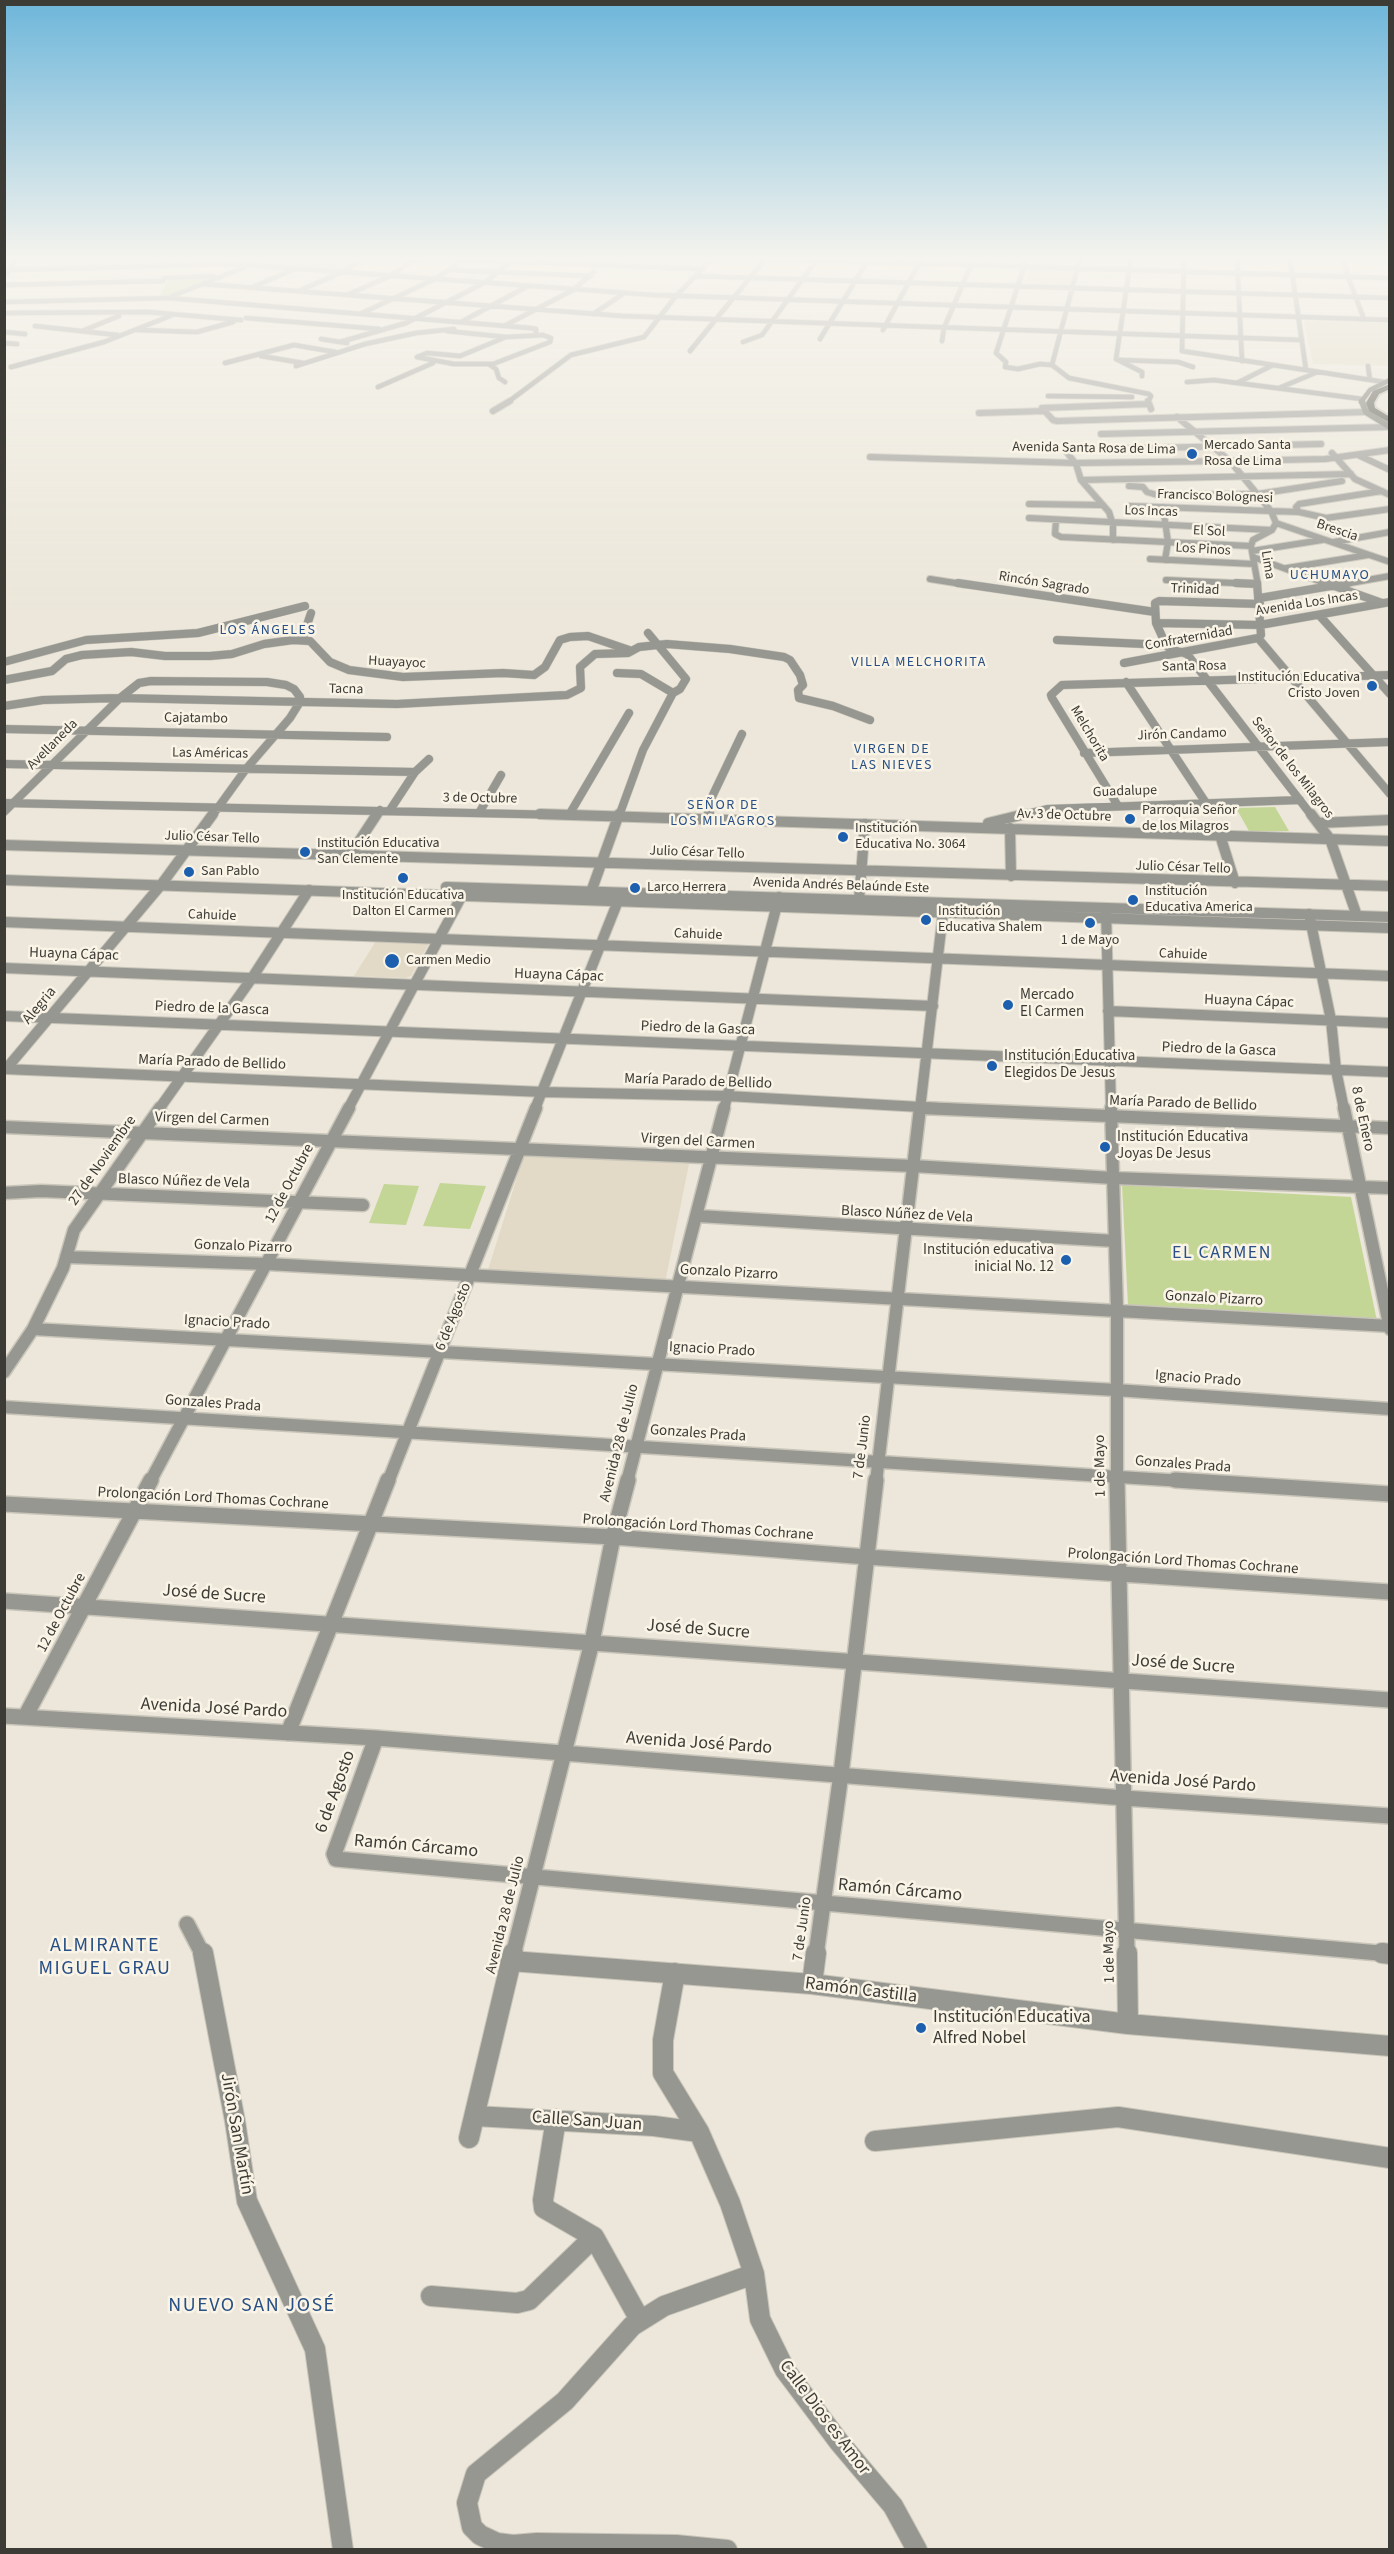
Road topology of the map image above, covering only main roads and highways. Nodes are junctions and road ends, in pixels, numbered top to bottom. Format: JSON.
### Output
{"nodes":[{"id":1,"x":1388,"y":383,"type":"edge"},
{"id":2,"x":1389,"y":393,"type":"edge"},
{"id":3,"x":1389,"y":414,"type":"edge"},
{"id":4,"x":1389,"y":425,"type":"edge"}],
"edges":[{"from":1,"to":4,"type":"highway"},
{"from":1,"to":4,"type":"main road"},
{"from":2,"to":3,"type":"highway"}]}
